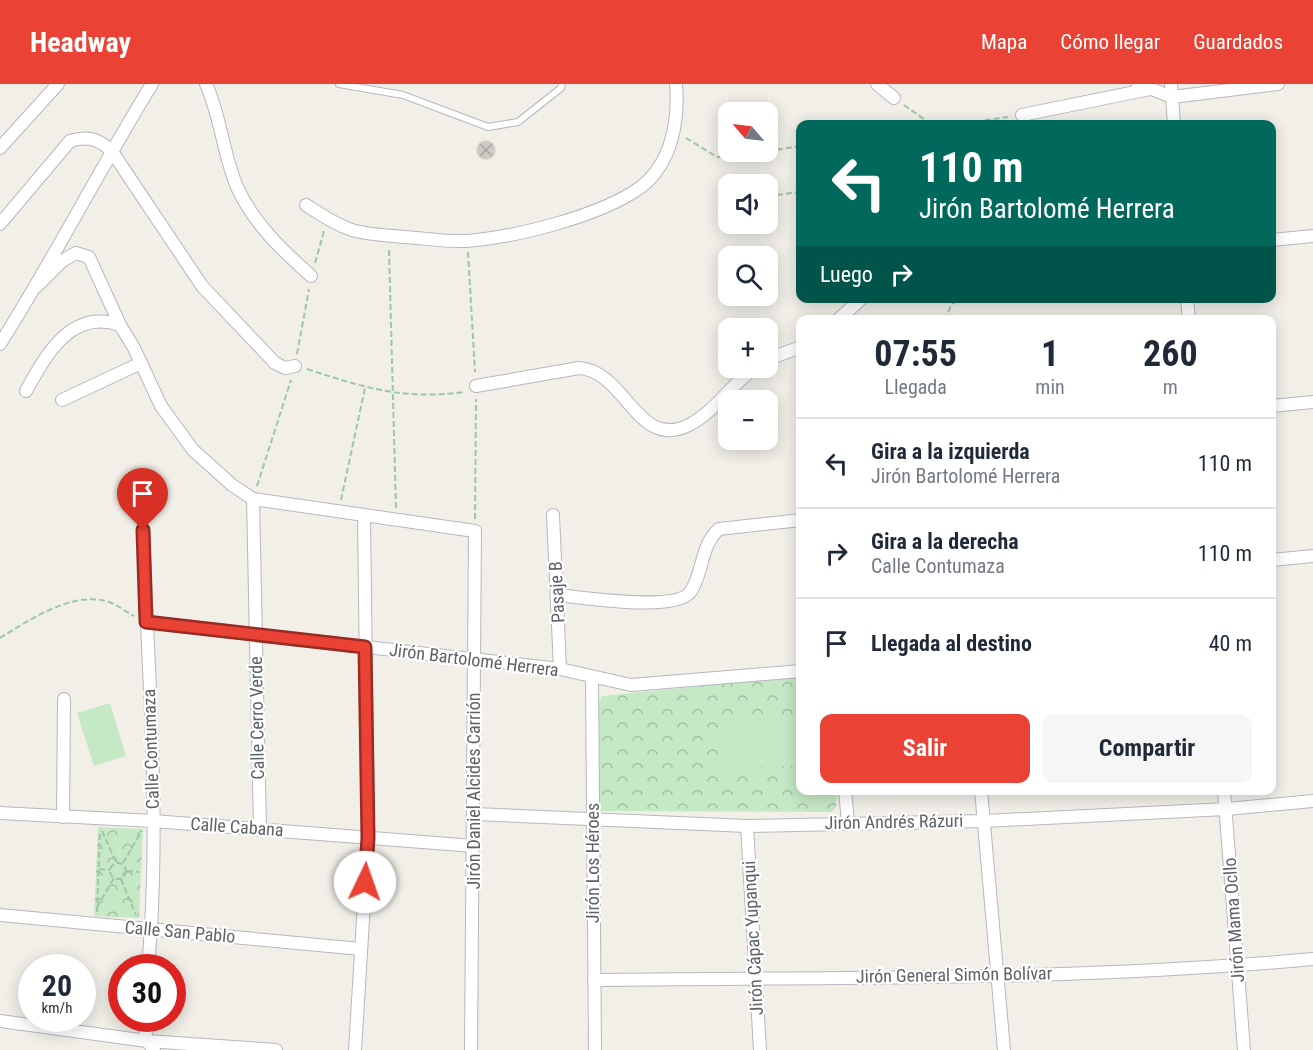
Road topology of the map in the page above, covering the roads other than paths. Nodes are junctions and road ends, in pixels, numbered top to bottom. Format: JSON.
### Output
{"nodes":[{"id":1,"x":58,"y":84,"type":"edge"},
{"id":2,"x":152,"y":84,"type":"edge"},
{"id":3,"x":206,"y":84,"type":"edge"},
{"id":4,"x":339,"y":84,"type":"edge"},
{"id":5,"x":562,"y":84,"type":"edge"},
{"id":6,"x":676,"y":84,"type":"edge"},
{"id":7,"x":877,"y":84,"type":"edge"},
{"id":8,"x":1138,"y":84,"type":"edge"},
{"id":9,"x":1278,"y":84,"type":"edge"},
{"id":10,"x":1152,"y":89,"type":"junction"},
{"id":11,"x":1171,"y":90,"type":"edge"},
{"id":12,"x":894,"y":98,"type":"road end"},
{"id":13,"x":1022,"y":115,"type":"road end"},
{"id":14,"x":1174,"y":120,"type":"edge"},
{"id":15,"x":0,"y":148,"type":"edge"},
{"id":16,"x":111,"y":150,"type":"junction"},
{"id":17,"x":306,"y":205,"type":"dead end"},
{"id":18,"x":0,"y":224,"type":"edge"},
{"id":19,"x":1313,"y":236,"type":"edge"},
{"id":20,"x":1276,"y":240,"type":"edge"},
{"id":21,"x":311,"y":276,"type":"road end"},
{"id":22,"x":37,"y":286,"type":"junction"},
{"id":23,"x":857,"y":303,"type":"edge"},
{"id":24,"x":843,"y":315,"type":"edge"},
{"id":25,"x":120,"y":325,"type":"junction"},
{"id":26,"x":0,"y":344,"type":"edge"},
{"id":27,"x":796,"y":349,"type":"edge"},
{"id":28,"x":778,"y":355,"type":"edge"},
{"id":29,"x":141,"y":363,"type":"junction"},
{"id":30,"x":295,"y":366,"type":"road end"},
{"id":31,"x":740,"y":378,"type":"edge"},
{"id":32,"x":476,"y":386,"type":"road end"},
{"id":33,"x":26,"y":391,"type":"dead end"},
{"id":34,"x":62,"y":400,"type":"dead end"},
{"id":35,"x":1313,"y":402,"type":"edge"},
{"id":36,"x":1276,"y":406,"type":"edge"},
{"id":37,"x":253,"y":499,"type":"junction"},
{"id":38,"x":364,"y":515,"type":"junction"},
{"id":39,"x":553,"y":515,"type":"dead end"},
{"id":40,"x":796,"y":521,"type":"edge"},
{"id":41,"x":143,"y":530,"type":"dead end"},
{"id":42,"x":1313,"y":556,"type":"edge"},
{"id":43,"x":1276,"y":560,"type":"edge"},
{"id":44,"x":557,"y":595,"type":"junction"},
{"id":45,"x":146,"y":622,"type":"junction"},
{"id":46,"x":255,"y":635,"type":"junction"},
{"id":47,"x":365,"y":647,"type":"junction"},
{"id":48,"x":475,"y":660,"type":"junction"},
{"id":49,"x":560,"y":669,"type":"junction"},
{"id":50,"x":796,"y":671,"type":"edge"},
{"id":51,"x":592,"y":677,"type":"junction"},
{"id":52,"x":64,"y":699,"type":"dead end"},
{"id":53,"x":845,"y":795,"type":"edge"},
{"id":54,"x":982,"y":795,"type":"edge"},
{"id":55,"x":1225,"y":795,"type":"edge"},
{"id":56,"x":1313,"y":801,"type":"edge"},
{"id":57,"x":1226,"y":809,"type":"junction"},
{"id":58,"x":0,"y":813,"type":"edge"},
{"id":59,"x":474,"y":814,"type":"junction"},
{"id":60,"x":63,"y":817,"type":"junction"},
{"id":61,"x":592,"y":818,"type":"junction"},
{"id":62,"x":984,"y":820,"type":"junction"},
{"id":63,"x":153,"y":821,"type":"junction"},
{"id":64,"x":848,"y":823,"type":"junction"},
{"id":65,"x":747,"y":826,"type":"junction"},
{"id":66,"x":260,"y":829,"type":"junction"},
{"id":67,"x":368,"y":838,"type":"junction"},
{"id":68,"x":474,"y":846,"type":"junction"},
{"id":69,"x":0,"y":915,"type":"edge"},
{"id":70,"x":151,"y":928,"type":"junction"},
{"id":71,"x":361,"y":949,"type":"junction"},
{"id":72,"x":149,"y":954,"type":"edge"},
{"id":73,"x":1313,"y":959,"type":"edge"},
{"id":74,"x":1238,"y":966,"type":"junction"},
{"id":75,"x":998,"y":975,"type":"junction"},
{"id":76,"x":756,"y":978,"type":"junction"},
{"id":77,"x":594,"y":980,"type":"junction"},
{"id":78,"x":0,"y":1021,"type":"edge"},
{"id":79,"x":150,"y":1046,"type":"edge"},
{"id":80,"x":276,"y":1050,"type":"edge"},
{"id":81,"x":356,"y":1050,"type":"edge"},
{"id":82,"x":471,"y":1050,"type":"edge"},
{"id":83,"x":595,"y":1050,"type":"edge"},
{"id":84,"x":760,"y":1050,"type":"edge"},
{"id":85,"x":1004,"y":1050,"type":"edge"},
{"id":86,"x":1244,"y":1050,"type":"edge"}],
"edges":[{"from":1,"to":15,"type":"street"},
{"from":2,"to":16,"type":"street"},
{"from":3,"to":21,"type":"street"},
{"from":4,"to":5,"type":"lane"},
{"from":6,"to":17,"type":"street"},
{"from":7,"to":12,"type":"street"},
{"from":8,"to":10,"type":"street"},
{"from":9,"to":11,"type":"street"},
{"from":10,"to":11,"type":"street"},
{"from":10,"to":13,"type":"street"},
{"from":11,"to":14,"type":"street"},
{"from":16,"to":18,"type":"street"},
{"from":16,"to":22,"type":"street"},
{"from":16,"to":30,"type":"street"},
{"from":19,"to":20,"type":"street"},
{"from":22,"to":25,"type":"street"},
{"from":22,"to":26,"type":"street"},
{"from":23,"to":24,"type":"street"},
{"from":25,"to":29,"type":"street"},
{"from":25,"to":33,"type":"street"},
{"from":27,"to":28,"type":"street"},
{"from":29,"to":34,"type":"street"},
{"from":29,"to":37,"type":"street"},
{"from":31,"to":32,"type":"street"},
{"from":35,"to":36,"type":"street"},
{"from":37,"to":38,"type":"street"},
{"from":37,"to":46,"type":"street","name":"Calle Cerro Verde"},
{"from":38,"to":47,"type":"street"},
{"from":38,"to":48,"type":"street","name":"Jirón Daniel Alcides Carrión"},
{"from":39,"to":44,"type":"street","name":"Pasaje B"},
{"from":40,"to":44,"type":"street"},
{"from":41,"to":45,"type":"street","name":"Calle Contumaza"},
{"from":42,"to":43,"type":"street"},
{"from":44,"to":49,"type":"street","name":"Pasaje B"},
{"from":45,"to":46,"type":"street","name":"Jirón Bartolomé Herrera"},
{"from":45,"to":63,"type":"street","name":"Calle Contumaza"},
{"from":46,"to":47,"type":"street","name":"Jirón Bartolomé Herrera"},
{"from":46,"to":66,"type":"street","name":"Calle Cerro Verde"},
{"from":47,"to":48,"type":"street","name":"Jirón Bartolomé Herrera"},
{"from":47,"to":67,"type":"street"},
{"from":48,"to":49,"type":"street","name":"Jirón Bartolomé Herrera"},
{"from":48,"to":59,"type":"street","name":"Jirón Daniel Alcides Carrión"},
{"from":49,"to":51,"type":"street","name":"Jirón Bartolomé Herrera"},
{"from":50,"to":51,"type":"street","name":"Jirón Bartolomé Herrera"},
{"from":51,"to":61,"type":"street","name":"Jirón Los Héroes"},
{"from":52,"to":60,"type":"street"},
{"from":53,"to":64,"type":"street"},
{"from":54,"to":62,"type":"street"},
{"from":55,"to":57,"type":"street","name":"Jirón Mama Ocllo"},
{"from":56,"to":57,"type":"street","name":"Jirón Andrés Rázuri"},
{"from":57,"to":62,"type":"street","name":"Jirón Andrés Rázuri"},
{"from":57,"to":74,"type":"street","name":"Jirón Mama Ocllo"},
{"from":58,"to":60,"type":"street","name":"Calle Cabana"},
{"from":59,"to":61,"type":"street","name":"Jirón Andrés Rázuri"},
{"from":59,"to":68,"type":"street","name":"Jirón Daniel Alcides Carrión"},
{"from":60,"to":63,"type":"street","name":"Calle Cabana"},
{"from":61,"to":65,"type":"street","name":"Jirón Andrés Rázuri"},
{"from":61,"to":77,"type":"street","name":"Jirón Los Héroes"},
{"from":62,"to":64,"type":"street","name":"Jirón Andrés Rázuri"},
{"from":62,"to":75,"type":"street"},
{"from":63,"to":66,"type":"street","name":"Calle Cabana"},
{"from":63,"to":70,"type":"street","name":"Calle Contumaza"},
{"from":64,"to":65,"type":"street","name":"Jirón Andrés Rázuri"},
{"from":65,"to":76,"type":"street","name":"Jirón Cápac Yupanqui"},
{"from":66,"to":67,"type":"street","name":"Calle Cabana"},
{"from":67,"to":68,"type":"street","name":"Calle Cabana"},
{"from":67,"to":71,"type":"street"},
{"from":68,"to":82,"type":"street","name":"Jirón Daniel Alcides Carrión"},
{"from":69,"to":70,"type":"street","name":"Calle San Pablo"},
{"from":70,"to":71,"type":"street","name":"Calle San Pablo"},
{"from":70,"to":72,"type":"street","name":"Calle Contumaza"},
{"from":71,"to":81,"type":"street"},
{"from":73,"to":74,"type":"street","name":"Jirón General Simón Bolívar"},
{"from":74,"to":75,"type":"street","name":"Jirón General Simón Bolívar"},
{"from":74,"to":86,"type":"street","name":"Jirón Mama Ocllo"},
{"from":75,"to":76,"type":"street","name":"Jirón General Simón Bolívar"},
{"from":75,"to":85,"type":"street"},
{"from":76,"to":77,"type":"street","name":"Jirón General Simón Bolívar"},
{"from":76,"to":84,"type":"street","name":"Jirón Cápac Yupanqui"},
{"from":77,"to":83,"type":"street","name":"Jirón Los Héroes"},
{"from":78,"to":79,"type":"street"},
{"from":79,"to":80,"type":"street"}]}
